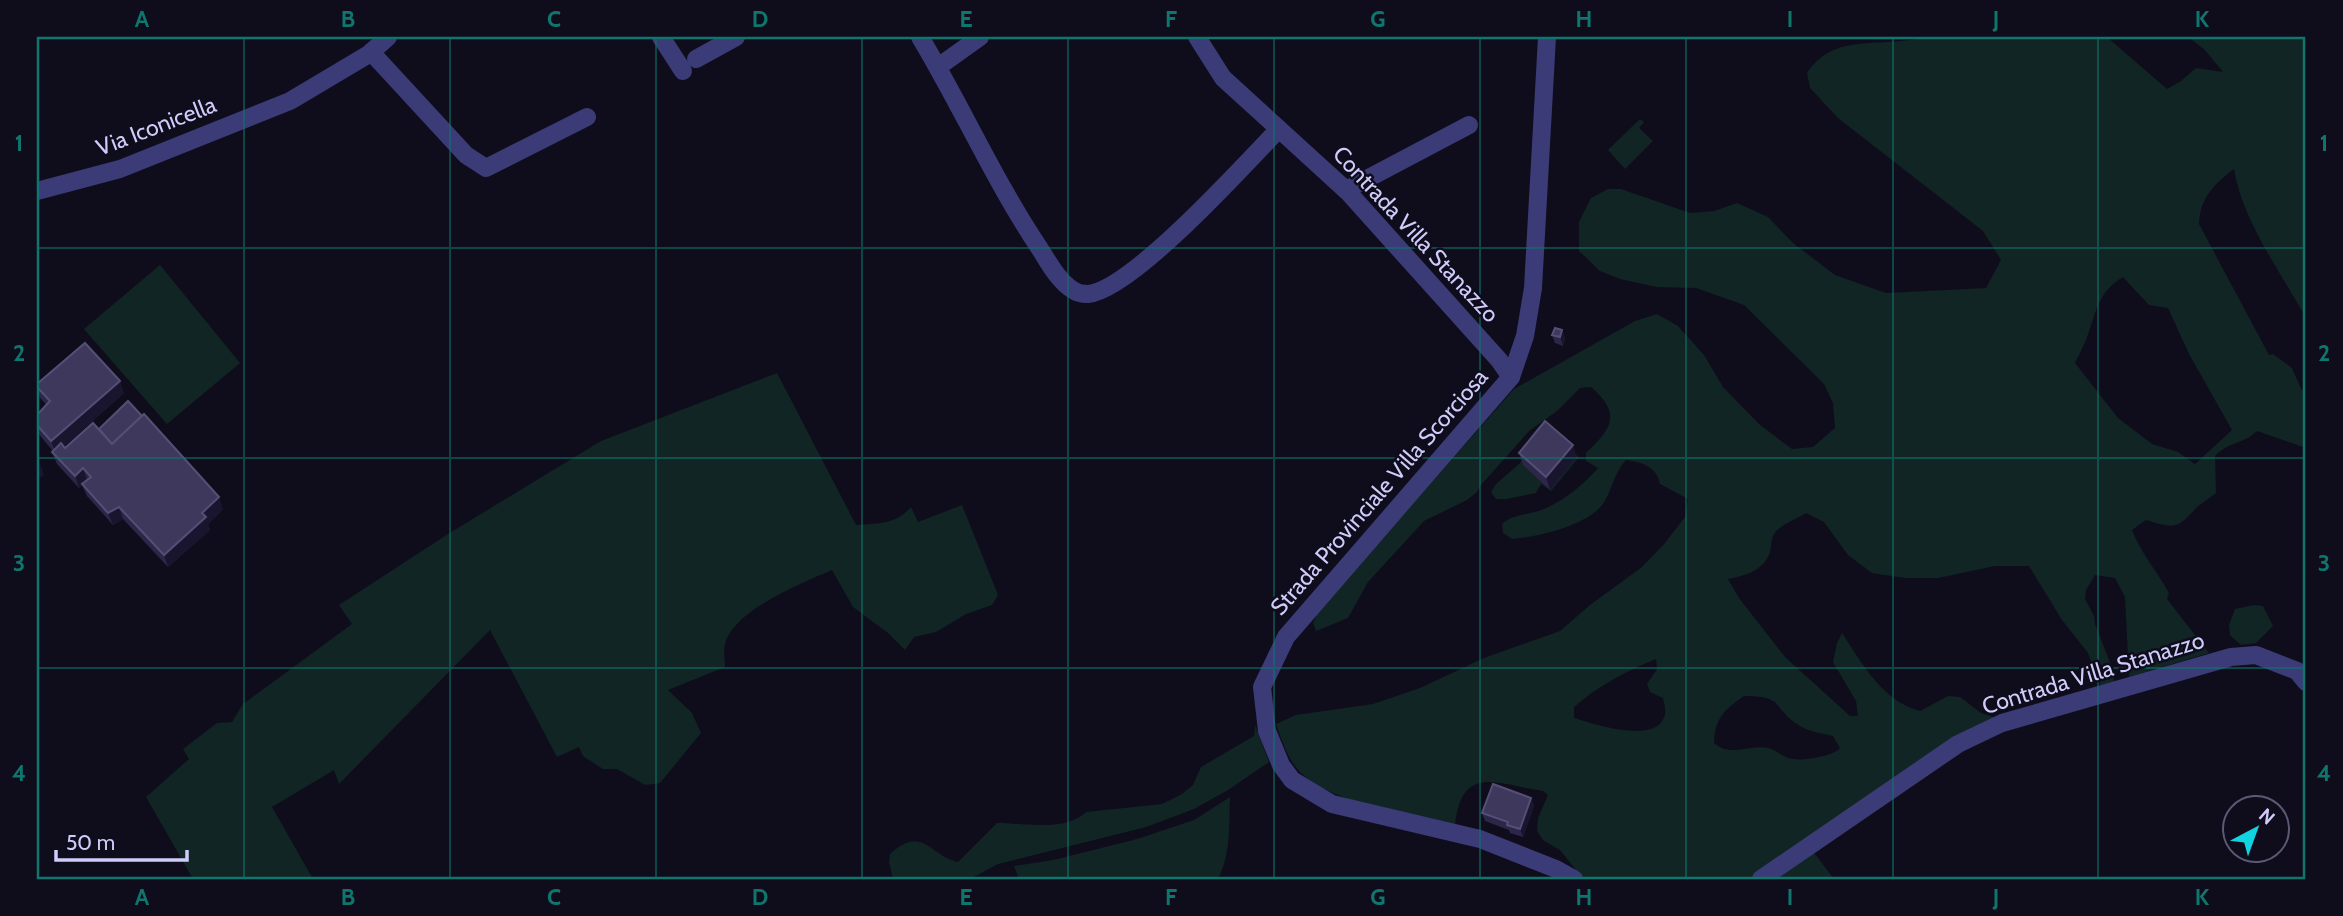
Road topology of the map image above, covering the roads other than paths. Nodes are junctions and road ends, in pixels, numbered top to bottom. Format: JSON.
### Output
{"nodes":[{"id":1,"x":388,"y":37,"type":"edge"},
{"id":2,"x":661,"y":37,"type":"edge"},
{"id":3,"x":736,"y":37,"type":"edge"},
{"id":4,"x":920,"y":37,"type":"edge"},
{"id":5,"x":980,"y":37,"type":"edge"},
{"id":6,"x":1197,"y":37,"type":"edge"},
{"id":7,"x":1547,"y":37,"type":"edge"},
{"id":8,"x":371,"y":52,"type":"junction"},
{"id":9,"x":938,"y":67,"type":"junction"},
{"id":10,"x":587,"y":117,"type":"dead end"},
{"id":11,"x":1469,"y":125,"type":"dead end"},
{"id":12,"x":1279,"y":129,"type":"junction"},
{"id":13,"x":1346,"y":190,"type":"junction"},
{"id":14,"x":37,"y":191,"type":"edge"},
{"id":15,"x":1511,"y":377,"type":"junction"},
{"id":16,"x":2306,"y":682,"type":"edge"},
{"id":17,"x":1574,"y":879,"type":"edge"},
{"id":18,"x":1761,"y":879,"type":"edge"}],
"edges":[{"from":1,"to":8,"type":"street"},
{"from":2,"to":3,"type":"street"},
{"from":4,"to":9,"type":"street"},
{"from":5,"to":9,"type":"street"},
{"from":6,"to":12,"type":"street","name":"Contrada Villa Stanazzo"},
{"from":7,"to":15,"type":"street","name":"Strada Provinciale Villa Scorciosa"},
{"from":8,"to":10,"type":"street"},
{"from":8,"to":14,"type":"street","name":"Via Iconicella"},
{"from":9,"to":12,"type":"street"},
{"from":11,"to":13,"type":"street"},
{"from":12,"to":13,"type":"street","name":"Contrada Villa Stanazzo"},
{"from":13,"to":15,"type":"street","name":"Contrada Villa Stanazzo"},
{"from":15,"to":17,"type":"street","name":"Strada Provinciale Villa Scorciosa"},
{"from":16,"to":18,"type":"street","name":"Contrada Villa Stanazzo"}]}
